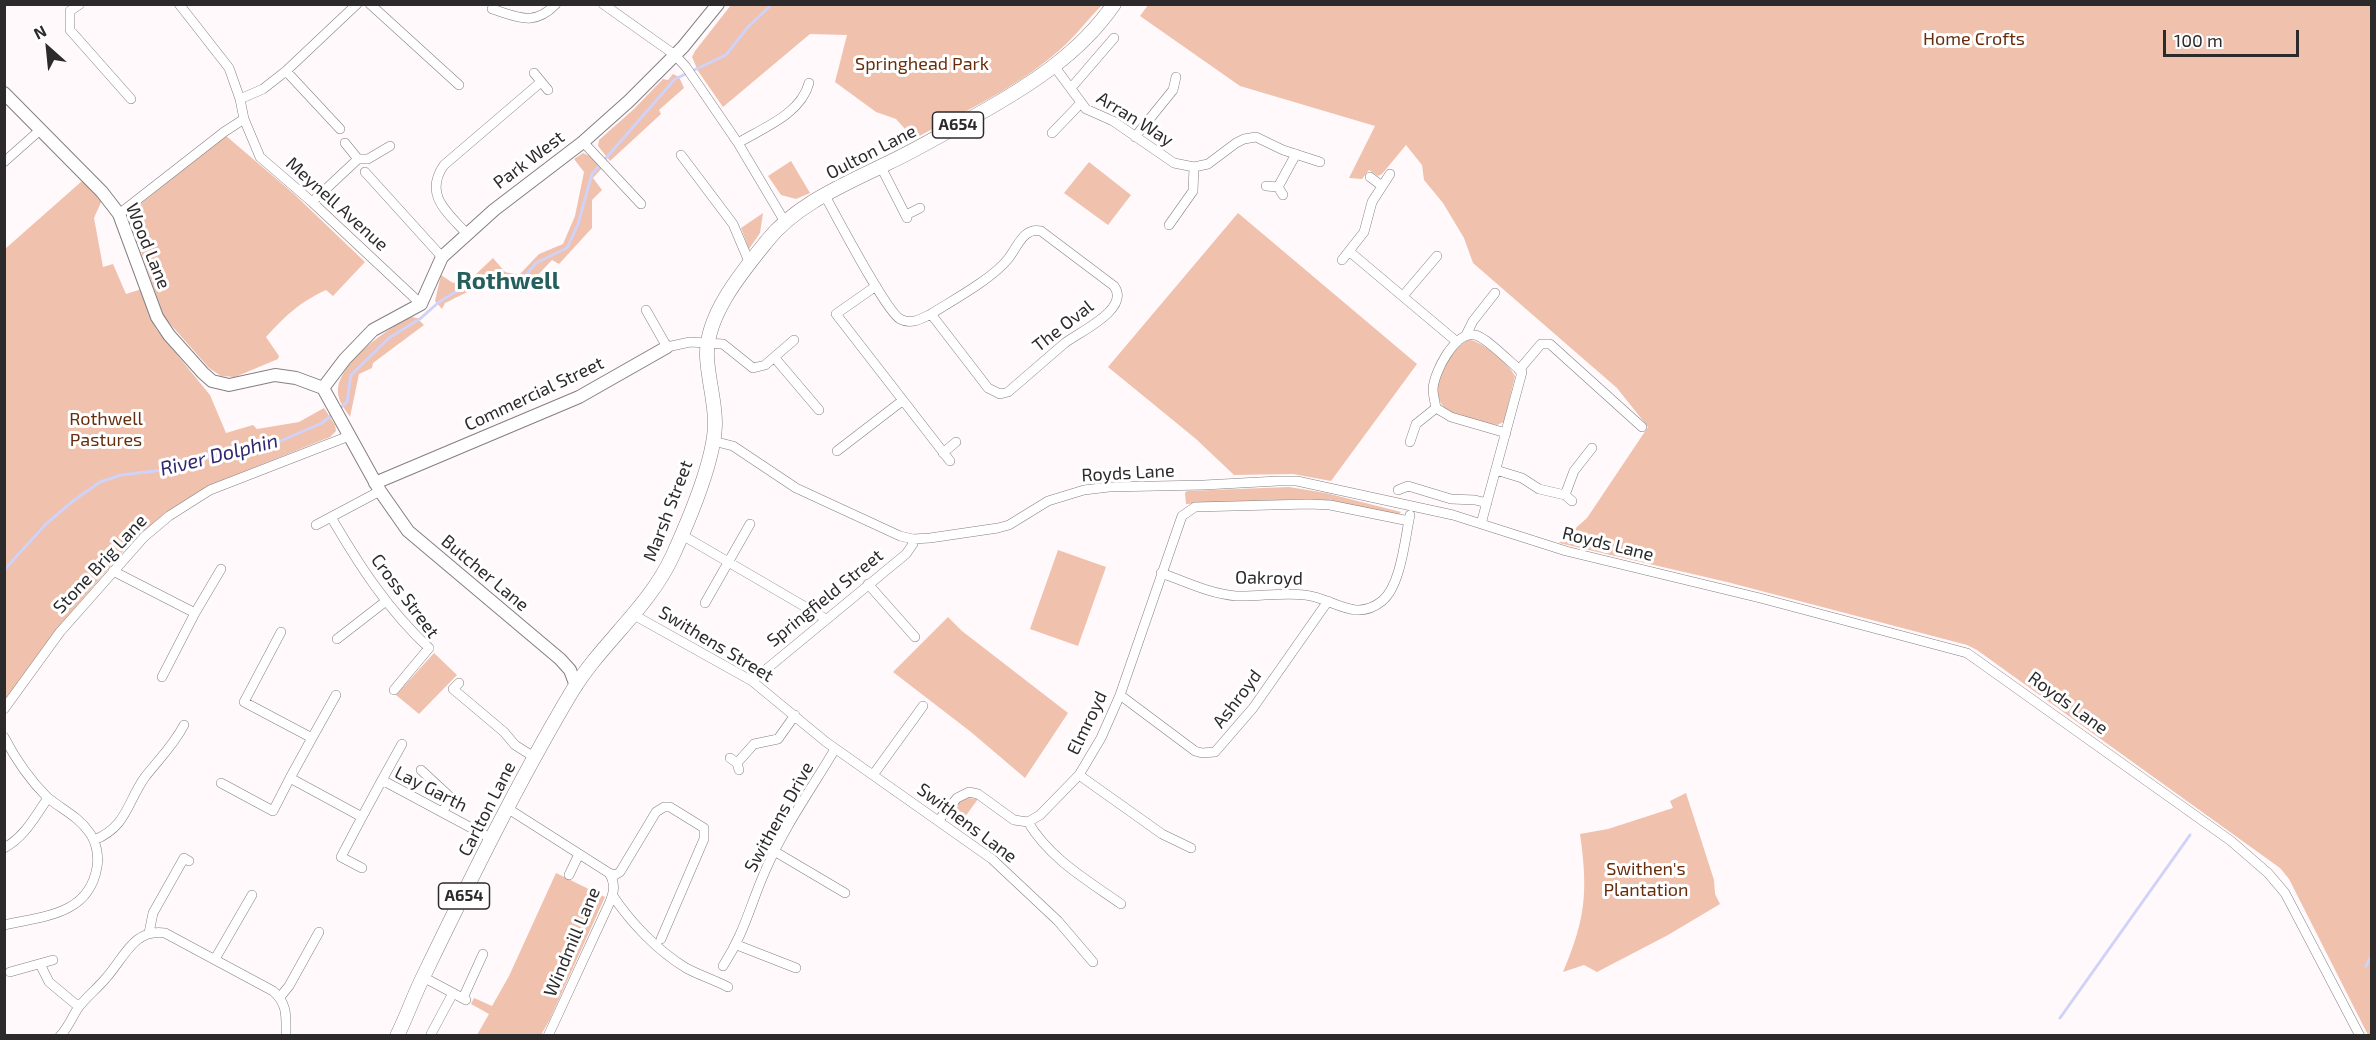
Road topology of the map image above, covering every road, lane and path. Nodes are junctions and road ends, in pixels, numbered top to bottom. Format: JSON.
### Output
{"nodes":[{"id":1,"x":80,"y":4,"type":"edge"},
{"id":2,"x":179,"y":4,"type":"edge"},
{"id":3,"x":357,"y":4,"type":"edge"},
{"id":4,"x":370,"y":4,"type":"edge"},
{"id":5,"x":556,"y":4,"type":"edge"},
{"id":6,"x":603,"y":4,"type":"edge"},
{"id":7,"x":718,"y":4,"type":"edge"},
{"id":8,"x":1114,"y":4,"type":"edge"},
{"id":9,"x":67,"y":8,"type":"edge"},
{"id":10,"x":492,"y":9,"type":"dead end"},
{"id":11,"x":1114,"y":38,"type":"dead end"},
{"id":12,"x":675,"y":55,"type":"junction"},
{"id":13,"x":1054,"y":66,"type":"junction"},
{"id":14,"x":286,"y":71,"type":"junction"},
{"id":15,"x":534,"y":73,"type":"dead end"},
{"id":16,"x":1176,"y":77,"type":"dead end"},
{"id":17,"x":541,"y":82,"type":"junction"},
{"id":18,"x":810,"y":82,"type":"dead end"},
{"id":19,"x":459,"y":85,"type":"dead end"},
{"id":20,"x":1071,"y":88,"type":"junction"},
{"id":21,"x":548,"y":90,"type":"dead end"},
{"id":22,"x":4,"y":93,"type":"edge"},
{"id":23,"x":131,"y":99,"type":"dead end"},
{"id":24,"x":240,"y":99,"type":"junction"},
{"id":25,"x":1080,"y":103,"type":"junction"},
{"id":26,"x":243,"y":119,"type":"junction"},
{"id":27,"x":1044,"y":126,"type":"dead end"},
{"id":28,"x":340,"y":129,"type":"dead end"},
{"id":29,"x":40,"y":130,"type":"junction"},
{"id":30,"x":1135,"y":137,"type":"junction"},
{"id":31,"x":584,"y":142,"type":"junction"},
{"id":32,"x":345,"y":143,"type":"dead end"},
{"id":33,"x":738,"y":143,"type":"junction"},
{"id":34,"x":390,"y":146,"type":"dead end"},
{"id":35,"x":1296,"y":154,"type":"junction"},
{"id":36,"x":681,"y":155,"type":"dead end"},
{"id":37,"x":358,"y":159,"type":"junction"},
{"id":38,"x":4,"y":162,"type":"edge"},
{"id":39,"x":1320,"y":162,"type":"dead end"},
{"id":40,"x":881,"y":167,"type":"junction"},
{"id":41,"x":1194,"y":167,"type":"junction"},
{"id":42,"x":1390,"y":174,"type":"dead end"},
{"id":43,"x":372,"y":175,"type":"dead end"},
{"id":44,"x":1370,"y":177,"type":"dead end"},
{"id":45,"x":1266,"y":186,"type":"dead end"},
{"id":46,"x":1382,"y":186,"type":"junction"},
{"id":47,"x":825,"y":196,"type":"junction"},
{"id":48,"x":312,"y":202,"type":"junction"},
{"id":49,"x":641,"y":204,"type":"dead end"},
{"id":50,"x":920,"y":208,"type":"dead end"},
{"id":51,"x":119,"y":214,"type":"junction"},
{"id":52,"x":785,"y":222,"type":"junction"},
{"id":53,"x":1168,"y":225,"type":"dead end"},
{"id":54,"x":467,"y":234,"type":"junction"},
{"id":55,"x":1350,"y":252,"type":"junction"},
{"id":56,"x":1437,"y":256,"type":"dead end"},
{"id":57,"x":442,"y":257,"type":"junction"},
{"id":58,"x":1342,"y":261,"type":"dead end"},
{"id":59,"x":750,"y":264,"type":"junction"},
{"id":60,"x":876,"y":286,"type":"junction"},
{"id":61,"x":1495,"y":293,"type":"dead end"},
{"id":62,"x":1403,"y":296,"type":"junction"},
{"id":63,"x":421,"y":304,"type":"junction"},
{"id":64,"x":646,"y":310,"type":"dead end"},
{"id":65,"x":931,"y":314,"type":"junction"},
{"id":66,"x":1466,"y":335,"type":"junction"},
{"id":67,"x":794,"y":340,"type":"dead end"},
{"id":68,"x":707,"y":342,"type":"junction"},
{"id":69,"x":1456,"y":342,"type":"junction"},
{"id":70,"x":667,"y":347,"type":"junction"},
{"id":71,"x":774,"y":357,"type":"junction"},
{"id":72,"x":1519,"y":370,"type":"junction"},
{"id":73,"x":323,"y":388,"type":"junction"},
{"id":74,"x":902,"y":401,"type":"junction"},
{"id":75,"x":1436,"y":408,"type":"junction"},
{"id":76,"x":819,"y":410,"type":"dead end"},
{"id":77,"x":1642,"y":427,"type":"dead end"},
{"id":78,"x":1506,"y":433,"type":"junction"},
{"id":79,"x":349,"y":436,"type":"junction"},
{"id":80,"x":713,"y":441,"type":"junction"},
{"id":81,"x":956,"y":442,"type":"dead end"},
{"id":82,"x":1410,"y":442,"type":"dead end"},
{"id":83,"x":1592,"y":448,"type":"dead end"},
{"id":84,"x":837,"y":451,"type":"dead end"},
{"id":85,"x":1496,"y":470,"type":"junction"},
{"id":86,"x":377,"y":487,"type":"junction"},
{"id":87,"x":1398,"y":490,"type":"dead end"},
{"id":88,"x":1487,"y":503,"type":"junction"},
{"id":89,"x":1412,"y":507,"type":"junction"},
{"id":90,"x":331,"y":517,"type":"junction"},
{"id":91,"x":1409,"y":520,"type":"junction"},
{"id":92,"x":750,"y":524,"type":"dead end"},
{"id":93,"x":1481,"y":524,"type":"junction"},
{"id":94,"x":316,"y":525,"type":"dead end"},
{"id":95,"x":682,"y":535,"type":"junction"},
{"id":96,"x":913,"y":539,"type":"junction"},
{"id":97,"x":729,"y":563,"type":"junction"},
{"id":98,"x":221,"y":568,"type":"dead end"},
{"id":99,"x":113,"y":571,"type":"junction"},
{"id":100,"x":1161,"y":573,"type":"junction"},
{"id":101,"x":868,"y":584,"type":"junction"},
{"id":102,"x":386,"y":601,"type":"junction"},
{"id":103,"x":1328,"y":601,"type":"junction"},
{"id":104,"x":705,"y":603,"type":"dead end"},
{"id":105,"x":195,"y":613,"type":"junction"},
{"id":106,"x":634,"y":615,"type":"junction"},
{"id":107,"x":826,"y":619,"type":"junction"},
{"id":108,"x":281,"y":632,"type":"dead end"},
{"id":109,"x":915,"y":637,"type":"dead end"},
{"id":110,"x":337,"y":639,"type":"dead end"},
{"id":111,"x":611,"y":641,"type":"joint"},
{"id":112,"x":162,"y":677,"type":"dead end"},
{"id":113,"x":752,"y":681,"type":"junction"},
{"id":114,"x":459,"y":682,"type":"dead end"},
{"id":115,"x":576,"y":686,"type":"junction"},
{"id":116,"x":394,"y":690,"type":"dead end"},
{"id":117,"x":336,"y":695,"type":"dead end"},
{"id":118,"x":1120,"y":695,"type":"junction"},
{"id":119,"x":923,"y":706,"type":"dead end"},
{"id":120,"x":4,"y":709,"type":"edge"},
{"id":121,"x":795,"y":715,"type":"junction"},
{"id":122,"x":184,"y":732,"type":"dead end"},
{"id":123,"x":4,"y":737,"type":"edge"},
{"id":124,"x":312,"y":738,"type":"junction"},
{"id":125,"x":402,"y":744,"type":"dead end"},
{"id":126,"x":835,"y":749,"type":"junction"},
{"id":127,"x":534,"y":758,"type":"junction"},
{"id":128,"x":735,"y":764,"type":"dead end"},
{"id":129,"x":418,"y":769,"type":"dead end"},
{"id":130,"x":873,"y":775,"type":"junction"},
{"id":131,"x":1079,"y":775,"type":"junction"},
{"id":132,"x":290,"y":778,"type":"junction"},
{"id":133,"x":382,"y":780,"type":"junction"},
{"id":134,"x":221,"y":783,"type":"dead end"},
{"id":135,"x":48,"y":798,"type":"junction"},
{"id":136,"x":507,"y":808,"type":"junction"},
{"id":137,"x":442,"y":812,"type":"junction"},
{"id":138,"x":362,"y":817,"type":"junction"},
{"id":139,"x":652,"y":819,"type":"junction"},
{"id":140,"x":938,"y":821,"type":"junction"},
{"id":141,"x":1028,"y":822,"type":"junction"},
{"id":142,"x":662,"y":825,"type":"dead end"},
{"id":143,"x":492,"y":839,"type":"junction"},
{"id":144,"x":94,"y":840,"type":"junction"},
{"id":145,"x":4,"y":848,"type":"edge"},
{"id":146,"x":1191,"y":848,"type":"dead end"},
{"id":147,"x":774,"y":851,"type":"junction"},
{"id":148,"x":579,"y":854,"type":"junction"},
{"id":149,"x":189,"y":861,"type":"dead end"},
{"id":150,"x":362,"y":868,"type":"dead end"},
{"id":151,"x":609,"y":873,"type":"junction"},
{"id":152,"x":569,"y":875,"type":"dead end"},
{"id":153,"x":845,"y":893,"type":"dead end"},
{"id":154,"x":252,"y":895,"type":"dead end"},
{"id":155,"x":613,"y":896,"type":"junction"},
{"id":156,"x":1121,"y":904,"type":"dead end"},
{"id":157,"x":4,"y":925,"type":"edge"},
{"id":158,"x":319,"y":932,"type":"dead end"},
{"id":159,"x":149,"y":933,"type":"junction"},
{"id":160,"x":661,"y":939,"type":"dead end"},
{"id":161,"x":737,"y":945,"type":"junction"},
{"id":162,"x":483,"y":954,"type":"dead end"},
{"id":163,"x":215,"y":959,"type":"junction"},
{"id":164,"x":53,"y":960,"type":"dead end"},
{"id":165,"x":1093,"y":962,"type":"dead end"},
{"id":166,"x":40,"y":964,"type":"junction"},
{"id":167,"x":723,"y":966,"type":"dead end"},
{"id":168,"x":796,"y":968,"type":"dead end"},
{"id":169,"x":10,"y":972,"type":"dead end"},
{"id":170,"x":423,"y":977,"type":"junction"},
{"id":171,"x":728,"y":987,"type":"dead end"},
{"id":172,"x":453,"y":993,"type":"junction"},
{"id":173,"x":280,"y":997,"type":"junction"},
{"id":174,"x":79,"y":1007,"type":"junction"},
{"id":175,"x":431,"y":1034,"type":"dead end"},
{"id":176,"x":60,"y":1035,"type":"edge"},
{"id":177,"x":286,"y":1035,"type":"edge"},
{"id":178,"x":397,"y":1035,"type":"edge"},
{"id":179,"x":548,"y":1035,"type":"edge"},
{"id":180,"x":2360,"y":1035,"type":"edge"}],
"edges":[{"from":1,"to":9,"type":"street"},
{"from":2,"to":24,"type":"street","name":"Meynell Avenue"},
{"from":3,"to":14,"type":"street"},
{"from":4,"to":19,"type":"street"},
{"from":5,"to":10,"type":"street"},
{"from":6,"to":12,"type":"street"},
{"from":7,"to":12,"type":"street","name":"Park West"},
{"from":8,"to":13,"type":"main road","name":"Oulton Lane","number":"A654"},
{"from":9,"to":23,"type":"street"},
{"from":11,"to":20,"type":"street","name":"Arran Way"},
{"from":12,"to":31,"type":"street","name":"Park West"},
{"from":12,"to":33,"type":"street"},
{"from":13,"to":20,"type":"street","name":"Arran Way"},
{"from":13,"to":40,"type":"main road","name":"Oulton Lane","number":"A654"},
{"from":14,"to":24,"type":"street"},
{"from":14,"to":28,"type":"street"},
{"from":15,"to":17,"type":"street"},
{"from":16,"to":30,"type":"street"},
{"from":17,"to":21,"type":"street"},
{"from":17,"to":54,"type":"street"},
{"from":18,"to":33,"type":"street"},
{"from":20,"to":25,"type":"street","name":"Arran Way"},
{"from":22,"to":29,"type":"street","name":"Wood Lane"},
{"from":24,"to":26,"type":"street","name":"Meynell Avenue"},
{"from":25,"to":27,"type":"street"},
{"from":25,"to":30,"type":"street","name":"Arran Way"},
{"from":26,"to":48,"type":"street","name":"Meynell Avenue"},
{"from":26,"to":51,"type":"street"},
{"from":29,"to":38,"type":"street"},
{"from":29,"to":51,"type":"street","name":"Wood Lane"},
{"from":30,"to":41,"type":"street","name":"Arran Way"},
{"from":31,"to":49,"type":"street"},
{"from":31,"to":54,"type":"street","name":"Park West"},
{"from":32,"to":37,"type":"street"},
{"from":33,"to":52,"type":"street"},
{"from":34,"to":37,"type":"street"},
{"from":35,"to":39,"type":"street"},
{"from":35,"to":41,"type":"street"},
{"from":35,"to":45,"type":"street"},
{"from":36,"to":59,"type":"street"},
{"from":37,"to":48,"type":"street"},
{"from":40,"to":47,"type":"main road","name":"Oulton Lane","number":"A654"},
{"from":40,"to":50,"type":"street"},
{"from":41,"to":53,"type":"street"},
{"from":42,"to":46,"type":"street"},
{"from":43,"to":57,"type":"street"},
{"from":44,"to":46,"type":"street"},
{"from":46,"to":55,"type":"street"},
{"from":47,"to":52,"type":"main road","name":"Oulton Lane","number":"A654"},
{"from":47,"to":60,"type":"street","name":"The Oval"},
{"from":48,"to":63,"type":"street","name":"Meynell Avenue"},
{"from":51,"to":73,"type":"street","name":"Wood Lane"},
{"from":52,"to":59,"type":"main road","name":"Marsh Street","number":"A654"},
{"from":54,"to":57,"type":"street","name":"Park West"},
{"from":55,"to":58,"type":"street"},
{"from":55,"to":62,"type":"street"},
{"from":56,"to":62,"type":"street"},
{"from":57,"to":63,"type":"street","name":"Park West"},
{"from":59,"to":68,"type":"main road","name":"Marsh Street","number":"A654"},
{"from":60,"to":65,"type":"street","name":"The Oval"},
{"from":60,"to":74,"type":"street"},
{"from":61,"to":66,"type":"street"},
{"from":62,"to":69,"type":"street"},
{"from":63,"to":73,"type":"street"},
{"from":64,"to":70,"type":"street"},
{"from":65,"to":65,"type":"street","name":"The Oval"},
{"from":66,"to":69,"type":"street"},
{"from":66,"to":72,"type":"street"},
{"from":67,"to":71,"type":"street"},
{"from":68,"to":70,"type":"street","name":"Commercial Street"},
{"from":68,"to":71,"type":"street"},
{"from":68,"to":80,"type":"main road","name":"Marsh Street","number":"A654"},
{"from":69,"to":75,"type":"street"},
{"from":70,"to":86,"type":"street","name":"Commercial Street"},
{"from":71,"to":76,"type":"street"},
{"from":72,"to":77,"type":"street"},
{"from":72,"to":78,"type":"street"},
{"from":73,"to":79,"type":"street","name":"Butcher Lane"},
{"from":74,"to":81,"type":"street"},
{"from":74,"to":84,"type":"street"},
{"from":75,"to":78,"type":"street"},
{"from":75,"to":82,"type":"street"},
{"from":78,"to":85,"type":"street"},
{"from":79,"to":86,"type":"street","name":"Butcher Lane"},
{"from":79,"to":99,"type":"street","name":"Stone Brig Lane"},
{"from":80,"to":95,"type":"main road","name":"Marsh Street","number":"A654"},
{"from":80,"to":96,"type":"street","name":"Royds Lane"},
{"from":83,"to":85,"type":"street"},
{"from":85,"to":88,"type":"street"},
{"from":86,"to":90,"type":"street","name":"Commercial Street"},
{"from":86,"to":115,"type":"street","name":"Butcher Lane"},
{"from":87,"to":88,"type":"street"},
{"from":88,"to":93,"type":"street"},
{"from":89,"to":91,"type":"street","name":"Oakroyd"},
{"from":89,"to":93,"type":"street","name":"Royds Lane"},
{"from":89,"to":96,"type":"street","name":"Royds Lane"},
{"from":90,"to":94,"type":"street","name":"Commercial Street"},
{"from":90,"to":102,"type":"street","name":"Cross Street"},
{"from":91,"to":100,"type":"street","name":"Elmroyd"},
{"from":91,"to":103,"type":"street","name":"Oakroyd"},
{"from":92,"to":97,"type":"street"},
{"from":93,"to":180,"type":"street","name":"Royds Lane"},
{"from":95,"to":97,"type":"street"},
{"from":95,"to":106,"type":"main road","name":"Marsh Street","number":"A654"},
{"from":96,"to":101,"type":"street","name":"Springfield Street"},
{"from":97,"to":104,"type":"street"},
{"from":97,"to":107,"type":"street"},
{"from":98,"to":105,"type":"street"},
{"from":99,"to":105,"type":"street"},
{"from":99,"to":120,"type":"street","name":"Stone Brig Lane"},
{"from":100,"to":103,"type":"street","name":"Oakroyd"},
{"from":100,"to":118,"type":"street","name":"Elmroyd"},
{"from":101,"to":107,"type":"street","name":"Springfield Street"},
{"from":101,"to":109,"type":"street"},
{"from":102,"to":110,"type":"street"},
{"from":102,"to":116,"type":"street","name":"Cross Street"},
{"from":103,"to":118,"type":"street","name":"Ashroyd"},
{"from":105,"to":112,"type":"street"},
{"from":106,"to":111,"type":"main road","name":"Marsh Street","number":"A654"},
{"from":106,"to":113,"type":"street","name":"Swithens Street"},
{"from":107,"to":113,"type":"street","name":"Springfield Street"},
{"from":108,"to":124,"type":"street"},
{"from":111,"to":115,"type":"main road","name":"Carlton Lane","number":"A654"},
{"from":113,"to":121,"type":"street","name":"Swithens Street"},
{"from":114,"to":127,"type":"street"},
{"from":115,"to":127,"type":"main road","name":"Carlton Lane","number":"A654"},
{"from":117,"to":124,"type":"street"},
{"from":118,"to":131,"type":"street","name":"Elmroyd"},
{"from":119,"to":130,"type":"street"},
{"from":121,"to":126,"type":"street","name":"Swithens Street"},
{"from":121,"to":128,"type":"street"},
{"from":122,"to":144,"type":"street"},
{"from":123,"to":135,"type":"street"},
{"from":124,"to":132,"type":"street"},
{"from":125,"to":133,"type":"street"},
{"from":126,"to":130,"type":"street","name":"Swithens Lane"},
{"from":126,"to":147,"type":"street","name":"Swithens Drive"},
{"from":127,"to":136,"type":"main road","name":"Carlton Lane","number":"A654"},
{"from":129,"to":137,"type":"street"},
{"from":130,"to":140,"type":"street","name":"Swithens Lane"},
{"from":131,"to":141,"type":"street","name":"Elmroyd"},
{"from":131,"to":146,"type":"street"},
{"from":132,"to":134,"type":"street"},
{"from":132,"to":138,"type":"street"},
{"from":133,"to":137,"type":"street","name":"Lay Garth"},
{"from":133,"to":138,"type":"street","name":"Lay Garth"},
{"from":135,"to":144,"type":"street"},
{"from":135,"to":145,"type":"street"},
{"from":136,"to":143,"type":"main road","name":"Carlton Lane","number":"A654"},
{"from":136,"to":148,"type":"street","name":"Windmill Lane"},
{"from":137,"to":143,"type":"street","name":"Lay Garth"},
{"from":138,"to":150,"type":"street","name":"Lay Garth"},
{"from":139,"to":142,"type":"street"},
{"from":139,"to":151,"type":"street"},
{"from":139,"to":160,"type":"street"},
{"from":140,"to":141,"type":"street"},
{"from":140,"to":165,"type":"street","name":"Swithens Lane"},
{"from":141,"to":156,"type":"street"},
{"from":143,"to":170,"type":"main road","name":"Carlton Lane","number":"A654"},
{"from":144,"to":157,"type":"street"},
{"from":147,"to":153,"type":"street"},
{"from":147,"to":161,"type":"street","name":"Swithens Drive"},
{"from":148,"to":151,"type":"street","name":"Windmill Lane"},
{"from":148,"to":152,"type":"street"},
{"from":149,"to":159,"type":"street"},
{"from":151,"to":155,"type":"street","name":"Windmill Lane"},
{"from":154,"to":163,"type":"street"},
{"from":155,"to":171,"type":"street"},
{"from":155,"to":179,"type":"street","name":"Windmill Lane"},
{"from":158,"to":173,"type":"street"},
{"from":159,"to":163,"type":"street"},
{"from":159,"to":174,"type":"street"},
{"from":161,"to":167,"type":"street","name":"Swithens Drive"},
{"from":161,"to":168,"type":"street"},
{"from":162,"to":172,"type":"street"},
{"from":163,"to":173,"type":"street"},
{"from":164,"to":166,"type":"street"},
{"from":166,"to":169,"type":"street"},
{"from":166,"to":174,"type":"street"},
{"from":170,"to":172,"type":"street"},
{"from":170,"to":178,"type":"main road","name":"Carlton Lane","number":"A654"},
{"from":172,"to":175,"type":"street"},
{"from":173,"to":177,"type":"street"},
{"from":174,"to":176,"type":"street"}]}
